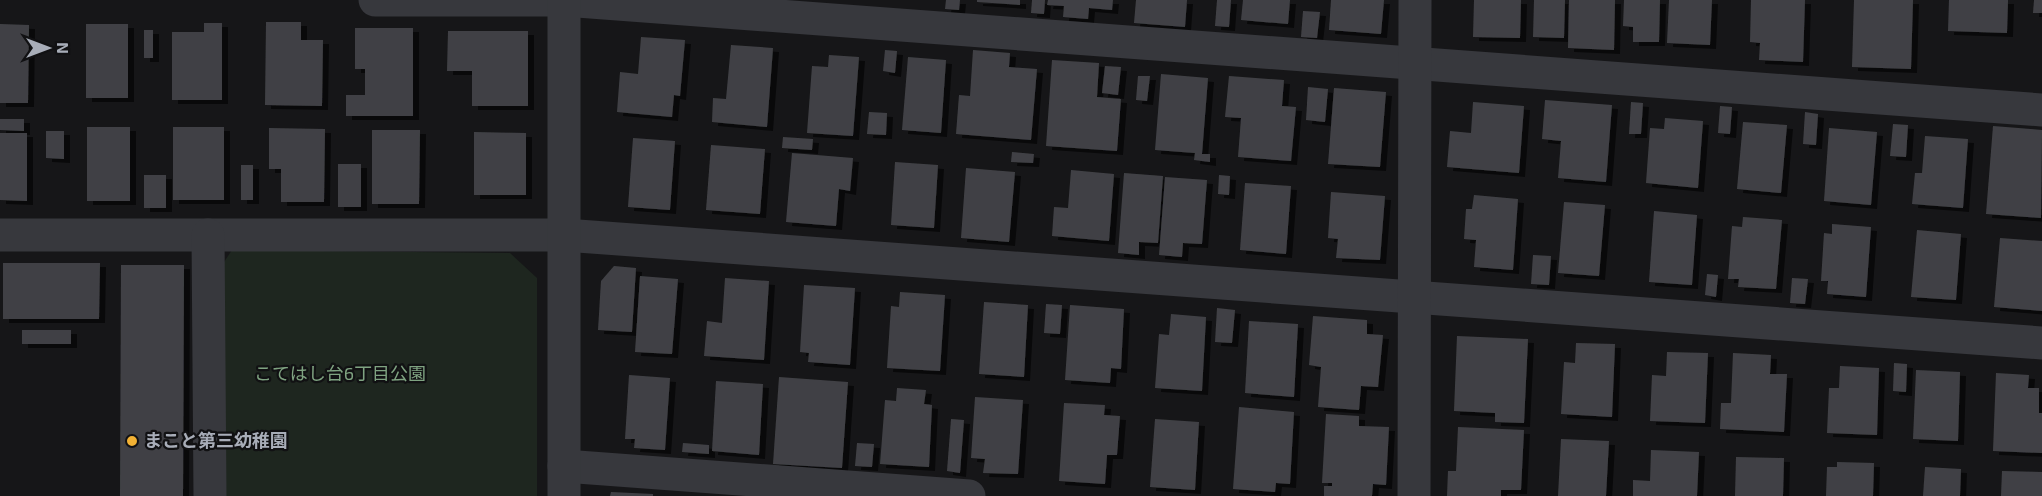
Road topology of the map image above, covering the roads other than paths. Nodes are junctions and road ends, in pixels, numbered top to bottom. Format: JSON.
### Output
{"nodes":[{"id":1,"x":375,"y":0,"type":"edge"},
{"id":2,"x":564,"y":0,"type":"edge"},
{"id":3,"x":1415,"y":0,"type":"edge"},
{"id":4,"x":1415,"y":63,"type":"junction"},
{"id":5,"x":2042,"y":110,"type":"edge"},
{"id":6,"x":208,"y":235,"type":"junction"},
{"id":7,"x":564,"y":235,"type":"junction"},
{"id":8,"x":0,"y":236,"type":"edge"},
{"id":9,"x":1414,"y":298,"type":"junction"},
{"id":10,"x":2042,"y":343,"type":"edge"},
{"id":11,"x":564,"y":481,"type":"edge"},
{"id":12,"x":210,"y":496,"type":"edge"},
{"id":13,"x":969,"y":496,"type":"edge"},
{"id":14,"x":1414,"y":496,"type":"edge"}],
"edges":[{"from":1,"to":2,"type":"street"},
{"from":2,"to":4,"type":"street"},
{"from":2,"to":7,"type":"street"},
{"from":3,"to":4,"type":"street"},
{"from":4,"to":5,"type":"street"},
{"from":4,"to":9,"type":"street"},
{"from":6,"to":7,"type":"street"},
{"from":6,"to":8,"type":"street"},
{"from":6,"to":12,"type":"street"},
{"from":7,"to":9,"type":"street"},
{"from":7,"to":11,"type":"street"},
{"from":9,"to":10,"type":"street"},
{"from":9,"to":14,"type":"street"},
{"from":11,"to":13,"type":"street"}]}
